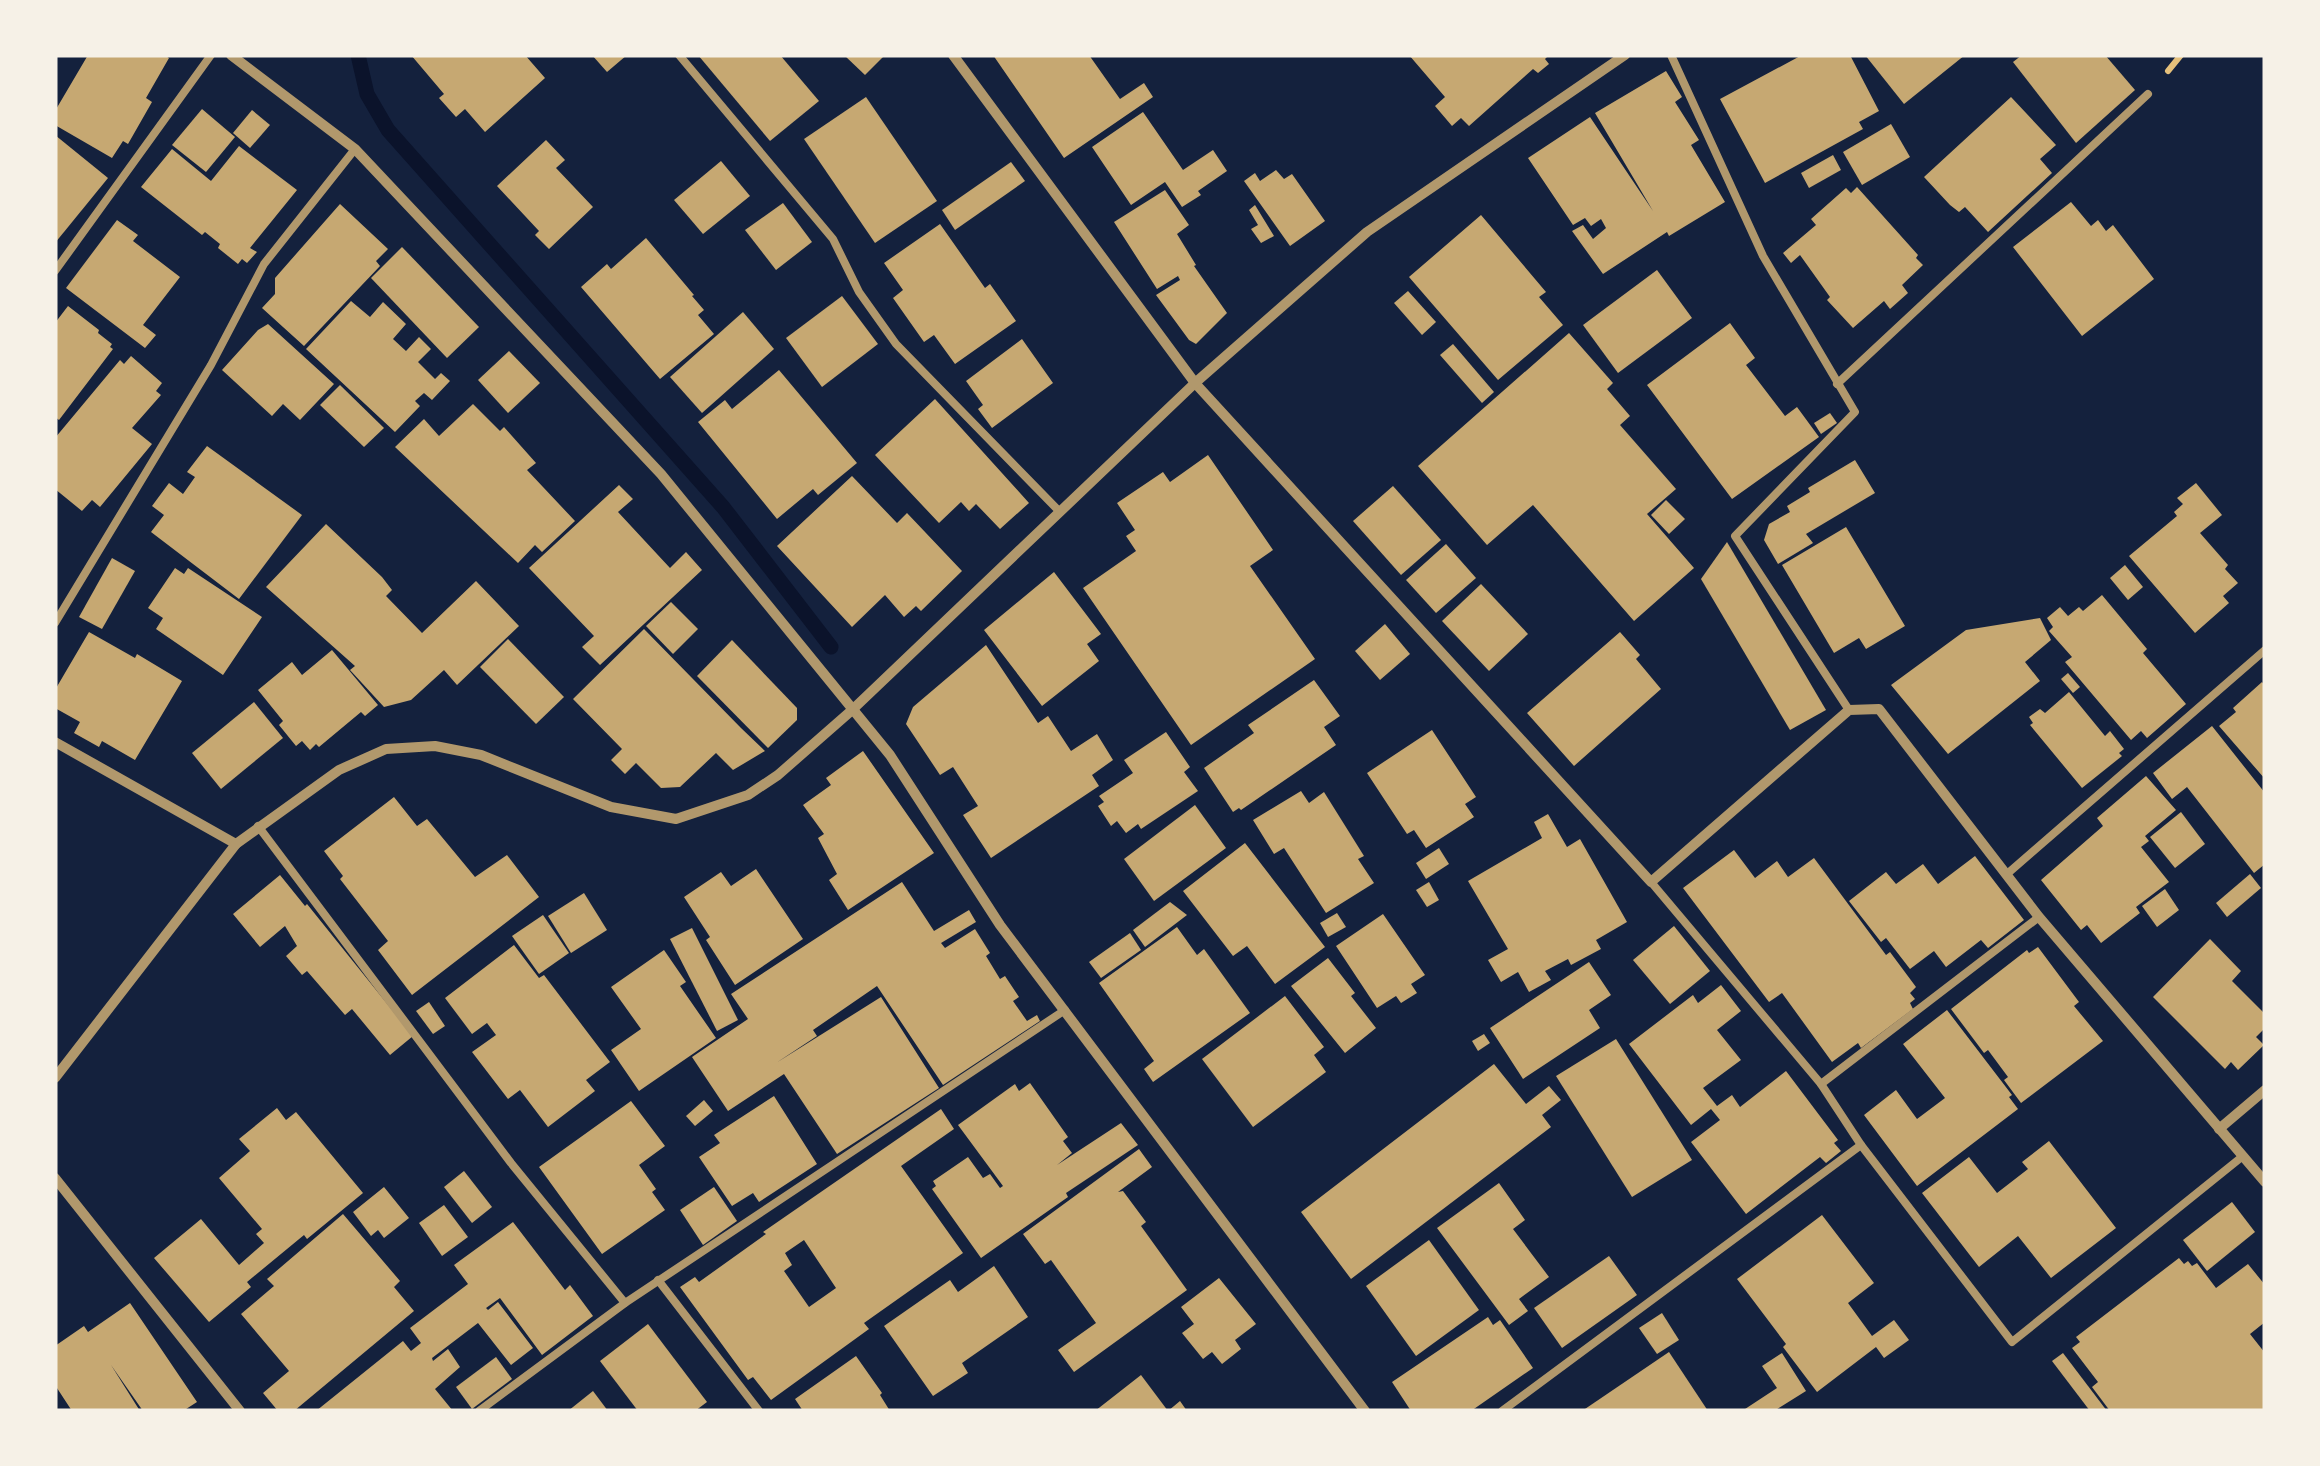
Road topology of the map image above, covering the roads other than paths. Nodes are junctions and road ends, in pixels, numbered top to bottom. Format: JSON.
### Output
{"nodes":[{"id":1,"x":211,"y":55,"type":"edge"},
{"id":2,"x":230,"y":55,"type":"edge"},
{"id":3,"x":680,"y":55,"type":"edge"},
{"id":4,"x":952,"y":55,"type":"edge"},
{"id":5,"x":1625,"y":55,"type":"edge"},
{"id":6,"x":1670,"y":55,"type":"edge"},
{"id":7,"x":2148,"y":94,"type":"dead end"},
{"id":8,"x":356,"y":149,"type":"junction"},
{"id":9,"x":55,"y":271,"type":"edge"},
{"id":10,"x":1195,"y":383,"type":"junction"},
{"id":11,"x":1838,"y":384,"type":"junction"},
{"id":12,"x":1060,"y":512,"type":"junction"},
{"id":13,"x":55,"y":623,"type":"edge"},
{"id":14,"x":2265,"y":650,"type":"edge"},
{"id":15,"x":1849,"y":710,"type":"junction"},
{"id":16,"x":851,"y":711,"type":"junction"},
{"id":17,"x":55,"y":742,"type":"edge"},
{"id":18,"x":258,"y":826,"type":"junction"},
{"id":19,"x":236,"y":844,"type":"junction"},
{"id":20,"x":2007,"y":874,"type":"junction"},
{"id":21,"x":1651,"y":882,"type":"junction"},
{"id":22,"x":2039,"y":916,"type":"junction"},
{"id":23,"x":1065,"y":1010,"type":"junction"},
{"id":24,"x":55,"y":1078,"type":"edge"},
{"id":25,"x":1821,"y":1084,"type":"junction"},
{"id":26,"x":2265,"y":1090,"type":"edge"},
{"id":27,"x":2219,"y":1129,"type":"junction"},
{"id":28,"x":1861,"y":1145,"type":"junction"},
{"id":29,"x":2243,"y":1156,"type":"junction"},
{"id":30,"x":55,"y":1178,"type":"edge"},
{"id":31,"x":2265,"y":1182,"type":"edge"},
{"id":32,"x":658,"y":1280,"type":"junction"},
{"id":33,"x":625,"y":1303,"type":"junction"},
{"id":34,"x":240,"y":1411,"type":"edge"},
{"id":35,"x":479,"y":1411,"type":"edge"},
{"id":36,"x":758,"y":1411,"type":"edge"},
{"id":37,"x":1365,"y":1411,"type":"edge"},
{"id":38,"x":1502,"y":1411,"type":"edge"}],
"edges":[{"from":1,"to":9,"type":"lane"},
{"from":2,"to":8,"type":"street"},
{"from":3,"to":12,"type":"lane"},
{"from":4,"to":10,"type":"street"},
{"from":5,"to":10,"type":"street"},
{"from":6,"to":11,"type":"lane"},
{"from":7,"to":11,"type":"lane"},
{"from":8,"to":13,"type":"lane"},
{"from":8,"to":16,"type":"street"},
{"from":10,"to":12,"type":"street"},
{"from":10,"to":21,"type":"street"},
{"from":11,"to":15,"type":"lane"},
{"from":12,"to":16,"type":"street"},
{"from":14,"to":20,"type":"lane"},
{"from":15,"to":20,"type":"street"},
{"from":15,"to":21,"type":"street"},
{"from":16,"to":18,"type":"street"},
{"from":16,"to":23,"type":"street"},
{"from":17,"to":19,"type":"street"},
{"from":18,"to":19,"type":"street"},
{"from":18,"to":33,"type":"lane"},
{"from":19,"to":24,"type":"street"},
{"from":20,"to":22,"type":"street"},
{"from":21,"to":25,"type":"lane"},
{"from":22,"to":25,"type":"lane"},
{"from":22,"to":27,"type":"street"},
{"from":23,"to":32,"type":"lane"},
{"from":23,"to":37,"type":"street"},
{"from":25,"to":28,"type":"lane"},
{"from":26,"to":27,"type":"street"},
{"from":27,"to":29,"type":"street"},
{"from":28,"to":29,"type":"lane"},
{"from":28,"to":38,"type":"lane"},
{"from":29,"to":31,"type":"street"},
{"from":30,"to":34,"type":"street"},
{"from":32,"to":33,"type":"lane"},
{"from":32,"to":36,"type":"lane"},
{"from":33,"to":35,"type":"lane"}]}
